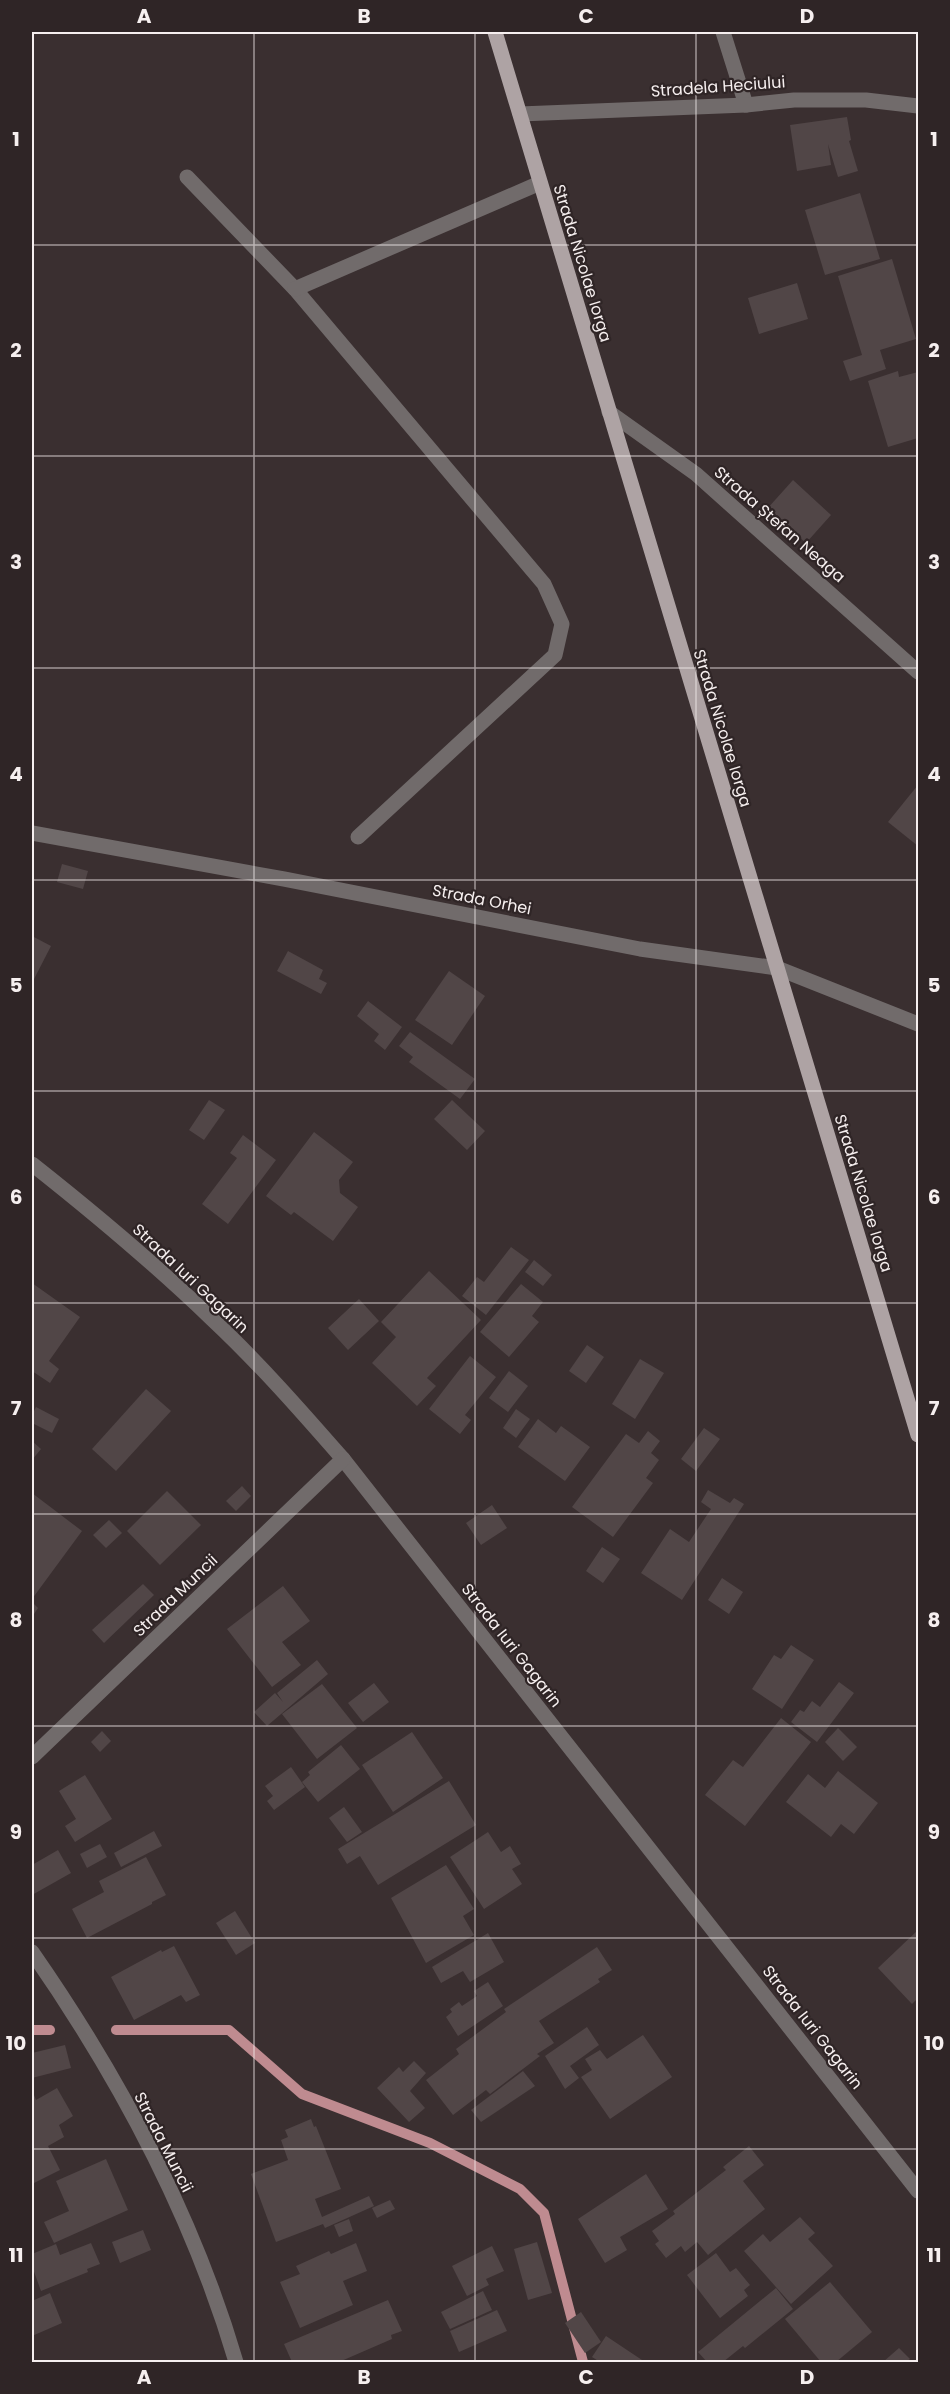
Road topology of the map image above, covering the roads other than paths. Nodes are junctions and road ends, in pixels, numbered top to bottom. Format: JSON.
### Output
{"nodes":[{"id":1,"x":495,"y":32,"type":"edge"},
{"id":2,"x":723,"y":32,"type":"edge"},
{"id":3,"x":746,"y":105,"type":"junction"},
{"id":4,"x":918,"y":106,"type":"edge"},
{"id":5,"x":520,"y":114,"type":"junction"},
{"id":6,"x":187,"y":177,"type":"dead end"},
{"id":7,"x":540,"y":183,"type":"junction"},
{"id":8,"x":295,"y":289,"type":"junction"},
{"id":9,"x":609,"y":412,"type":"junction"},
{"id":10,"x":918,"y":672,"type":"edge"},
{"id":11,"x":32,"y":833,"type":"edge"},
{"id":12,"x":358,"y":837,"type":"dead end"},
{"id":13,"x":777,"y":968,"type":"junction"},
{"id":14,"x":918,"y":1024,"type":"edge"},
{"id":15,"x":32,"y":1164,"type":"edge"},
{"id":16,"x":918,"y":1435,"type":"edge"},
{"id":17,"x":344,"y":1459,"type":"junction"},
{"id":18,"x":32,"y":1757,"type":"edge"},
{"id":19,"x":32,"y":1952,"type":"edge"},
{"id":20,"x":918,"y":2191,"type":"edge"},
{"id":21,"x":236,"y":2362,"type":"edge"}],
"edges":[{"from":1,"to":5,"type":"main road","name":"Strada Nicolae Iorga"},
{"from":2,"to":3,"type":"street"},
{"from":3,"to":4,"type":"street","name":"Stradela Heciului"},
{"from":3,"to":5,"type":"street","name":"Stradela Heciului"},
{"from":5,"to":7,"type":"main road","name":"Strada Nicolae Iorga"},
{"from":6,"to":8,"type":"street"},
{"from":7,"to":8,"type":"street"},
{"from":7,"to":9,"type":"main road","name":"Strada Nicolae Iorga"},
{"from":8,"to":12,"type":"street"},
{"from":9,"to":10,"type":"street","name":"Strada Ștefan Neaga"},
{"from":9,"to":13,"type":"main road","name":"Strada Nicolae Iorga"},
{"from":11,"to":13,"type":"street","name":"Strada Orhei"},
{"from":13,"to":14,"type":"street","name":"Strada Orhei"},
{"from":13,"to":16,"type":"main road","name":"Strada Nicolae Iorga"},
{"from":15,"to":17,"type":"street","name":"Strada Iuri Gagarin"},
{"from":17,"to":18,"type":"street","name":"Strada Muncii"},
{"from":17,"to":20,"type":"street","name":"Strada Iuri Gagarin"},
{"from":19,"to":21,"type":"street","name":"Strada Muncii"}]}
